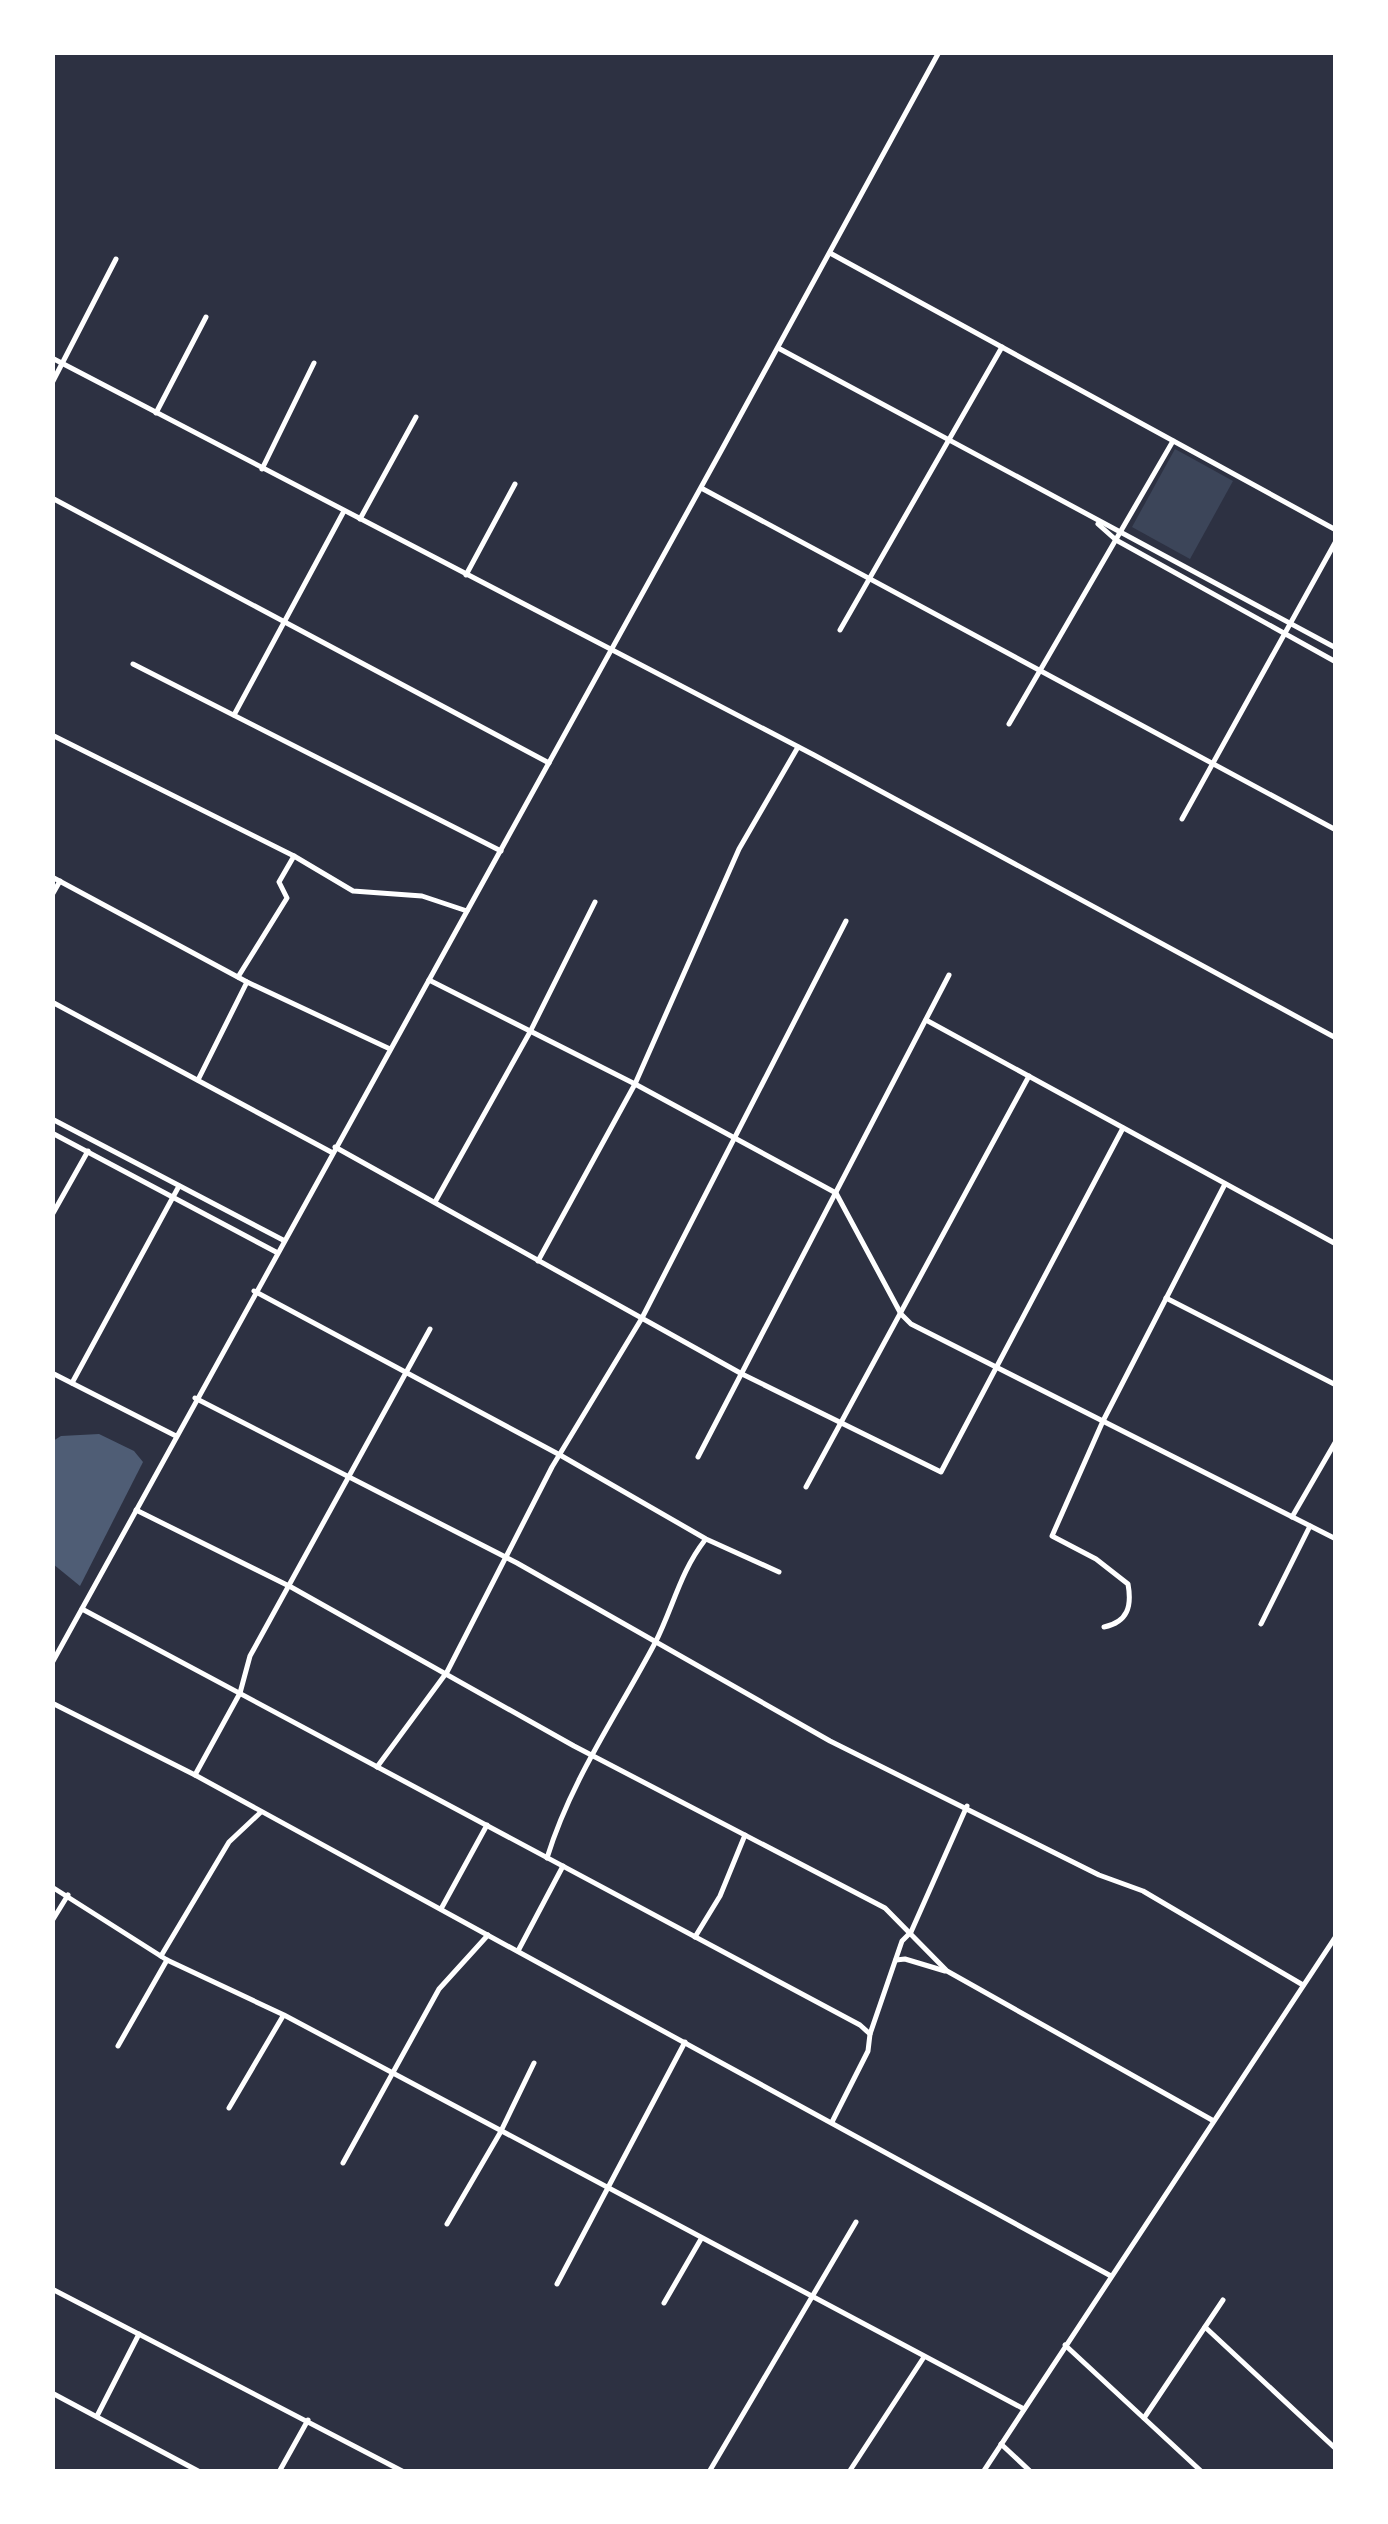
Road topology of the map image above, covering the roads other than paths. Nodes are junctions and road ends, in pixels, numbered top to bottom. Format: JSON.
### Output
{"nodes":[{"id":1,"x":939,"y":52,"type":"edge"},
{"id":2,"x":830,"y":254,"type":"junction"},
{"id":3,"x":116,"y":259,"type":"dead end"},
{"id":4,"x":206,"y":317,"type":"dead end"},
{"id":5,"x":1002,"y":347,"type":"junction"},
{"id":6,"x":779,"y":348,"type":"junction"},
{"id":7,"x":52,"y":358,"type":"edge"},
{"id":8,"x":314,"y":363,"type":"dead end"},
{"id":9,"x":64,"y":364,"type":"junction"},
{"id":10,"x":52,"y":384,"type":"edge"},
{"id":11,"x":156,"y":413,"type":"junction"},
{"id":12,"x":416,"y":416,"type":"dead end"},
{"id":13,"x":948,"y":441,"type":"junction"},
{"id":14,"x":1173,"y":441,"type":"junction"},
{"id":15,"x":262,"y":468,"type":"junction"},
{"id":16,"x":515,"y":484,"type":"dead end"},
{"id":17,"x":703,"y":489,"type":"junction"},
{"id":18,"x":52,"y":498,"type":"edge"},
{"id":19,"x":344,"y":511,"type":"junction"},
{"id":20,"x":360,"y":520,"type":"junction"},
{"id":21,"x":1096,"y":522,"type":"junction"},
{"id":22,"x":1122,"y":530,"type":"junction"},
{"id":23,"x":1336,"y":530,"type":"edge"},
{"id":24,"x":1116,"y":540,"type":"junction"},
{"id":25,"x":1336,"y":542,"type":"edge"},
{"id":26,"x":466,"y":576,"type":"junction"},
{"id":27,"x":869,"y":578,"type":"junction"},
{"id":28,"x":284,"y":622,"type":"junction"},
{"id":29,"x":1290,"y":623,"type":"junction"},
{"id":30,"x":840,"y":630,"type":"dead end"},
{"id":31,"x":1284,"y":634,"type":"junction"},
{"id":32,"x":1336,"y":648,"type":"edge"},
{"id":33,"x":614,"y":652,"type":"junction"},
{"id":34,"x":1336,"y":662,"type":"edge"},
{"id":35,"x":133,"y":664,"type":"dead end"},
{"id":36,"x":1040,"y":670,"type":"junction"},
{"id":37,"x":234,"y":716,"type":"junction"},
{"id":38,"x":1010,"y":724,"type":"dead end"},
{"id":39,"x":52,"y":735,"type":"edge"},
{"id":40,"x":798,"y":747,"type":"junction"},
{"id":41,"x":549,"y":763,"type":"junction"},
{"id":42,"x":1213,"y":763,"type":"junction"},
{"id":43,"x":1182,"y":819,"type":"dead end"},
{"id":44,"x":1336,"y":830,"type":"edge"},
{"id":45,"x":501,"y":852,"type":"junction"},
{"id":46,"x":294,"y":856,"type":"junction"},
{"id":47,"x":52,"y":877,"type":"edge"},
{"id":48,"x":60,"y":881,"type":"junction"},
{"id":49,"x":52,"y":894,"type":"edge"},
{"id":50,"x":595,"y":902,"type":"dead end"},
{"id":51,"x":467,"y":911,"type":"junction"},
{"id":52,"x":846,"y":921,"type":"dead end"},
{"id":53,"x":948,"y":975,"type":"dead end"},
{"id":54,"x":238,"y":977,"type":"junction"},
{"id":55,"x":428,"y":980,"type":"junction"},
{"id":56,"x":247,"y":982,"type":"junction"},
{"id":57,"x":53,"y":1004,"type":"edge"},
{"id":58,"x":926,"y":1020,"type":"junction"},
{"id":59,"x":530,"y":1032,"type":"junction"},
{"id":60,"x":1336,"y":1038,"type":"edge"},
{"id":61,"x":390,"y":1050,"type":"junction"},
{"id":62,"x":1030,"y":1076,"type":"junction"},
{"id":63,"x":198,"y":1080,"type":"junction"},
{"id":64,"x":635,"y":1084,"type":"junction"},
{"id":65,"x":52,"y":1118,"type":"edge"},
{"id":66,"x":1123,"y":1128,"type":"junction"},
{"id":67,"x":52,"y":1132,"type":"edge"},
{"id":68,"x":735,"y":1137,"type":"junction"},
{"id":69,"x":334,"y":1150,"type":"junction"},
{"id":70,"x":88,"y":1151,"type":"junction"},
{"id":71,"x":1224,"y":1184,"type":"junction"},
{"id":72,"x":179,"y":1186,"type":"junction"},
{"id":73,"x":836,"y":1193,"type":"junction"},
{"id":74,"x":173,"y":1197,"type":"junction"},
{"id":75,"x":434,"y":1202,"type":"junction"},
{"id":76,"x":52,"y":1216,"type":"edge"},
{"id":77,"x":283,"y":1240,"type":"junction"},
{"id":78,"x":1336,"y":1244,"type":"edge"},
{"id":79,"x":276,"y":1252,"type":"junction"},
{"id":80,"x":538,"y":1260,"type":"junction"},
{"id":81,"x":254,"y":1292,"type":"junction"},
{"id":82,"x":1166,"y":1298,"type":"junction"},
{"id":83,"x":901,"y":1314,"type":"junction"},
{"id":84,"x":642,"y":1318,"type":"junction"},
{"id":85,"x":430,"y":1329,"type":"dead end"},
{"id":86,"x":998,"y":1368,"type":"junction"},
{"id":87,"x":52,"y":1373,"type":"edge"},
{"id":88,"x":407,"y":1373,"type":"junction"},
{"id":89,"x":742,"y":1374,"type":"junction"},
{"id":90,"x":72,"y":1383,"type":"junction"},
{"id":91,"x":1336,"y":1385,"type":"edge"},
{"id":92,"x":194,"y":1398,"type":"junction"},
{"id":93,"x":841,"y":1420,"type":"junction"},
{"id":94,"x":1102,"y":1421,"type":"junction"},
{"id":95,"x":176,"y":1436,"type":"junction"},
{"id":96,"x":1336,"y":1440,"type":"edge"},
{"id":97,"x":560,"y":1454,"type":"junction"},
{"id":98,"x":698,"y":1457,"type":"dead end"},
{"id":99,"x":350,"y":1478,"type":"junction"},
{"id":100,"x":806,"y":1487,"type":"dead end"},
{"id":101,"x":136,"y":1510,"type":"junction"},
{"id":102,"x":1292,"y":1517,"type":"junction"},
{"id":103,"x":1310,"y":1526,"type":"junction"},
{"id":104,"x":706,"y":1539,"type":"junction"},
{"id":105,"x":1336,"y":1539,"type":"edge"},
{"id":106,"x":506,"y":1557,"type":"junction"},
{"id":107,"x":780,"y":1572,"type":"dead end"},
{"id":108,"x":290,"y":1587,"type":"junction"},
{"id":109,"x":82,"y":1608,"type":"junction"},
{"id":110,"x":1262,"y":1624,"type":"dead end"},
{"id":111,"x":1104,"y":1627,"type":"dead end"},
{"id":112,"x":52,"y":1638,"type":"edge"},
{"id":113,"x":657,"y":1639,"type":"junction"},
{"id":114,"x":63,"y":1644,"type":"junction"},
{"id":115,"x":52,"y":1663,"type":"edge"},
{"id":116,"x":447,"y":1672,"type":"junction"},
{"id":117,"x":240,"y":1693,"type":"junction"},
{"id":118,"x":52,"y":1703,"type":"edge"},
{"id":119,"x":592,"y":1756,"type":"junction"},
{"id":120,"x":377,"y":1767,"type":"junction"},
{"id":121,"x":195,"y":1774,"type":"junction"},
{"id":122,"x":967,"y":1806,"type":"junction"},
{"id":123,"x":262,"y":1812,"type":"junction"},
{"id":124,"x":486,"y":1826,"type":"junction"},
{"id":125,"x":745,"y":1835,"type":"junction"},
{"id":126,"x":547,"y":1858,"type":"junction"},
{"id":127,"x":563,"y":1866,"type":"junction"},
{"id":128,"x":52,"y":1887,"type":"edge"},
{"id":129,"x":68,"y":1895,"type":"junction"},
{"id":130,"x":440,"y":1909,"type":"junction"},
{"id":131,"x":52,"y":1921,"type":"edge"},
{"id":132,"x":911,"y":1932,"type":"junction"},
{"id":133,"x":488,"y":1935,"type":"junction"},
{"id":134,"x":1336,"y":1936,"type":"edge"},
{"id":135,"x":695,"y":1937,"type":"junction"},
{"id":136,"x":518,"y":1951,"type":"junction"},
{"id":137,"x":164,"y":1958,"type":"junction"},
{"id":138,"x":896,"y":1960,"type":"junction"},
{"id":139,"x":947,"y":1971,"type":"junction"},
{"id":140,"x":1303,"y":1985,"type":"junction"},
{"id":141,"x":284,"y":2014,"type":"junction"},
{"id":142,"x":870,"y":2034,"type":"junction"},
{"id":143,"x":685,"y":2042,"type":"junction"},
{"id":144,"x":118,"y":2046,"type":"dead end"},
{"id":145,"x":534,"y":2063,"type":"dead end"},
{"id":146,"x":393,"y":2075,"type":"junction"},
{"id":147,"x":229,"y":2108,"type":"dead end"},
{"id":148,"x":1212,"y":2120,"type":"junction"},
{"id":149,"x":832,"y":2122,"type":"junction"},
{"id":150,"x":500,"y":2133,"type":"junction"},
{"id":151,"x":344,"y":2163,"type":"dead end"},
{"id":152,"x":609,"y":2190,"type":"junction"},
{"id":153,"x":856,"y":2222,"type":"dead end"},
{"id":154,"x":447,"y":2224,"type":"dead end"},
{"id":155,"x":700,"y":2239,"type":"junction"},
{"id":156,"x":1110,"y":2276,"type":"junction"},
{"id":157,"x":557,"y":2284,"type":"dead end"},
{"id":158,"x":52,"y":2289,"type":"edge"},
{"id":159,"x":814,"y":2298,"type":"junction"},
{"id":160,"x":1222,"y":2300,"type":"dead end"},
{"id":161,"x":664,"y":2303,"type":"dead end"},
{"id":162,"x":1204,"y":2327,"type":"junction"},
{"id":163,"x":140,"y":2334,"type":"junction"},
{"id":164,"x":1065,"y":2345,"type":"junction"},
{"id":165,"x":924,"y":2356,"type":"junction"},
{"id":166,"x":52,"y":2393,"type":"edge"},
{"id":167,"x":1024,"y":2408,"type":"junction"},
{"id":168,"x":97,"y":2416,"type":"junction"},
{"id":169,"x":1144,"y":2418,"type":"junction"},
{"id":170,"x":308,"y":2420,"type":"junction"},
{"id":171,"x":1000,"y":2444,"type":"junction"},
{"id":172,"x":1336,"y":2449,"type":"edge"},
{"id":173,"x":200,"y":2472,"type":"edge"},
{"id":174,"x":280,"y":2472,"type":"edge"},
{"id":175,"x":404,"y":2472,"type":"edge"},
{"id":176,"x":709,"y":2472,"type":"edge"},
{"id":177,"x":849,"y":2472,"type":"edge"},
{"id":178,"x":983,"y":2472,"type":"edge"},
{"id":179,"x":1031,"y":2472,"type":"edge"},
{"id":180,"x":1202,"y":2472,"type":"edge"}],
"edges":[{"from":1,"to":2,"type":"street"},
{"from":2,"to":5,"type":"street"},
{"from":2,"to":6,"type":"street"},
{"from":3,"to":9,"type":"street"},
{"from":4,"to":11,"type":"street"},
{"from":5,"to":13,"type":"street"},
{"from":5,"to":14,"type":"street"},
{"from":6,"to":13,"type":"street"},
{"from":6,"to":17,"type":"street"},
{"from":7,"to":9,"type":"street"},
{"from":8,"to":15,"type":"street"},
{"from":9,"to":10,"type":"street"},
{"from":9,"to":11,"type":"street"},
{"from":11,"to":15,"type":"street"},
{"from":12,"to":20,"type":"street"},
{"from":13,"to":21,"type":"street"},
{"from":13,"to":27,"type":"street"},
{"from":14,"to":22,"type":"street"},
{"from":14,"to":23,"type":"street"},
{"from":15,"to":19,"type":"street"},
{"from":16,"to":26,"type":"street"},
{"from":17,"to":27,"type":"street"},
{"from":17,"to":33,"type":"street"},
{"from":18,"to":28,"type":"street"},
{"from":19,"to":20,"type":"street"},
{"from":19,"to":28,"type":"street"},
{"from":20,"to":26,"type":"street"},
{"from":21,"to":22,"type":"street"},
{"from":21,"to":24,"type":"street"},
{"from":22,"to":24,"type":"street"},
{"from":22,"to":29,"type":"street"},
{"from":24,"to":31,"type":"street"},
{"from":24,"to":36,"type":"street"},
{"from":25,"to":29,"type":"street"},
{"from":26,"to":33,"type":"street"},
{"from":27,"to":30,"type":"street"},
{"from":27,"to":36,"type":"street"},
{"from":28,"to":37,"type":"street"},
{"from":28,"to":41,"type":"street"},
{"from":29,"to":31,"type":"street"},
{"from":29,"to":32,"type":"street"},
{"from":31,"to":34,"type":"street"},
{"from":31,"to":42,"type":"street"},
{"from":33,"to":40,"type":"street"},
{"from":33,"to":41,"type":"street"},
{"from":35,"to":37,"type":"street"},
{"from":36,"to":38,"type":"street"},
{"from":36,"to":42,"type":"street"},
{"from":37,"to":45,"type":"street"},
{"from":39,"to":46,"type":"street"},
{"from":40,"to":60,"type":"street"},
{"from":40,"to":64,"type":"street"},
{"from":41,"to":45,"type":"street"},
{"from":42,"to":43,"type":"street"},
{"from":42,"to":44,"type":"street"},
{"from":45,"to":51,"type":"street"},
{"from":46,"to":51,"type":"street"},
{"from":46,"to":54,"type":"street"},
{"from":47,"to":48,"type":"street"},
{"from":48,"to":49,"type":"street"},
{"from":48,"to":54,"type":"street"},
{"from":50,"to":59,"type":"street"},
{"from":51,"to":55,"type":"street"},
{"from":52,"to":68,"type":"street"},
{"from":53,"to":58,"type":"street"},
{"from":54,"to":56,"type":"street"},
{"from":55,"to":59,"type":"street"},
{"from":55,"to":61,"type":"street"},
{"from":56,"to":61,"type":"street"},
{"from":56,"to":63,"type":"street"},
{"from":57,"to":63,"type":"street"},
{"from":58,"to":62,"type":"street"},
{"from":58,"to":73,"type":"street"},
{"from":59,"to":64,"type":"street"},
{"from":59,"to":75,"type":"street"},
{"from":61,"to":69,"type":"street"},
{"from":62,"to":66,"type":"street"},
{"from":62,"to":83,"type":"street"},
{"from":63,"to":69,"type":"street"},
{"from":64,"to":68,"type":"street"},
{"from":64,"to":80,"type":"street"},
{"from":65,"to":72,"type":"street"},
{"from":66,"to":71,"type":"street"},
{"from":66,"to":86,"type":"street"},
{"from":67,"to":70,"type":"street"},
{"from":68,"to":73,"type":"street"},
{"from":68,"to":84,"type":"street"},
{"from":69,"to":75,"type":"street"},
{"from":69,"to":77,"type":"street"},
{"from":70,"to":74,"type":"street"},
{"from":70,"to":76,"type":"street"},
{"from":71,"to":78,"type":"street"},
{"from":71,"to":82,"type":"street"},
{"from":72,"to":74,"type":"street"},
{"from":72,"to":77,"type":"street"},
{"from":73,"to":83,"type":"street"},
{"from":73,"to":89,"type":"street"},
{"from":74,"to":79,"type":"street"},
{"from":74,"to":90,"type":"street"},
{"from":75,"to":80,"type":"street"},
{"from":77,"to":79,"type":"street"},
{"from":79,"to":81,"type":"street"},
{"from":80,"to":84,"type":"street"},
{"from":81,"to":88,"type":"street"},
{"from":81,"to":92,"type":"street"},
{"from":82,"to":91,"type":"street"},
{"from":82,"to":94,"type":"street"},
{"from":83,"to":86,"type":"street"},
{"from":83,"to":93,"type":"street"},
{"from":84,"to":89,"type":"street"},
{"from":84,"to":97,"type":"street"},
{"from":85,"to":88,"type":"street"},
{"from":86,"to":93,"type":"street"},
{"from":86,"to":94,"type":"street"},
{"from":87,"to":90,"type":"street"},
{"from":88,"to":97,"type":"street"},
{"from":88,"to":99,"type":"street"},
{"from":89,"to":93,"type":"street"},
{"from":89,"to":98,"type":"street"},
{"from":90,"to":95,"type":"street"},
{"from":92,"to":95,"type":"street"},
{"from":92,"to":99,"type":"street"},
{"from":93,"to":100,"type":"street"},
{"from":94,"to":102,"type":"street"},
{"from":94,"to":111,"type":"street"},
{"from":95,"to":101,"type":"street"},
{"from":96,"to":102,"type":"street"},
{"from":97,"to":104,"type":"street"},
{"from":97,"to":106,"type":"street"},
{"from":99,"to":106,"type":"street"},
{"from":99,"to":108,"type":"street"},
{"from":101,"to":108,"type":"street"},
{"from":101,"to":109,"type":"street"},
{"from":102,"to":103,"type":"street"},
{"from":103,"to":105,"type":"street"},
{"from":103,"to":110,"type":"street"},
{"from":104,"to":107,"type":"street"},
{"from":104,"to":113,"type":"street"},
{"from":106,"to":113,"type":"street"},
{"from":106,"to":116,"type":"street"},
{"from":108,"to":116,"type":"street"},
{"from":108,"to":117,"type":"street"},
{"from":109,"to":114,"type":"street"},
{"from":109,"to":117,"type":"street"},
{"from":112,"to":114,"type":"street"},
{"from":113,"to":119,"type":"street"},
{"from":113,"to":122,"type":"street"},
{"from":114,"to":115,"type":"street"},
{"from":116,"to":119,"type":"street"},
{"from":116,"to":120,"type":"street"},
{"from":117,"to":120,"type":"street"},
{"from":117,"to":121,"type":"street"},
{"from":118,"to":121,"type":"street"},
{"from":119,"to":125,"type":"street"},
{"from":119,"to":126,"type":"street"},
{"from":120,"to":124,"type":"street"},
{"from":121,"to":123,"type":"street"},
{"from":122,"to":132,"type":"street"},
{"from":122,"to":140,"type":"street"},
{"from":123,"to":130,"type":"street"},
{"from":123,"to":137,"type":"street"},
{"from":124,"to":126,"type":"street"},
{"from":124,"to":130,"type":"street"},
{"from":125,"to":132,"type":"street"},
{"from":125,"to":135,"type":"street"},
{"from":126,"to":127,"type":"street"},
{"from":127,"to":135,"type":"street"},
{"from":127,"to":136,"type":"street"},
{"from":128,"to":129,"type":"street"},
{"from":129,"to":131,"type":"street"},
{"from":129,"to":137,"type":"street"},
{"from":130,"to":133,"type":"street"},
{"from":132,"to":138,"type":"street"},
{"from":132,"to":139,"type":"street"},
{"from":133,"to":136,"type":"street"},
{"from":133,"to":146,"type":"street"},
{"from":134,"to":140,"type":"street"},
{"from":135,"to":142,"type":"street"},
{"from":136,"to":143,"type":"street"},
{"from":137,"to":141,"type":"street"},
{"from":137,"to":144,"type":"street"},
{"from":138,"to":139,"type":"street"},
{"from":138,"to":142,"type":"street"},
{"from":139,"to":148,"type":"street"},
{"from":140,"to":148,"type":"street"},
{"from":141,"to":146,"type":"street"},
{"from":141,"to":147,"type":"street"},
{"from":142,"to":149,"type":"street"},
{"from":143,"to":149,"type":"street"},
{"from":143,"to":152,"type":"street"},
{"from":145,"to":150,"type":"street"},
{"from":146,"to":150,"type":"street"},
{"from":146,"to":151,"type":"street"},
{"from":148,"to":156,"type":"street"},
{"from":149,"to":156,"type":"street"},
{"from":150,"to":152,"type":"street"},
{"from":150,"to":154,"type":"street"},
{"from":152,"to":155,"type":"street"},
{"from":152,"to":157,"type":"street"},
{"from":153,"to":159,"type":"street"},
{"from":155,"to":159,"type":"street"},
{"from":155,"to":161,"type":"street"},
{"from":156,"to":164,"type":"street"},
{"from":158,"to":163,"type":"street"},
{"from":159,"to":165,"type":"street"},
{"from":159,"to":176,"type":"street"},
{"from":160,"to":162,"type":"street"},
{"from":162,"to":169,"type":"street"},
{"from":162,"to":172,"type":"street"},
{"from":163,"to":168,"type":"street"},
{"from":163,"to":170,"type":"street"},
{"from":164,"to":167,"type":"street"},
{"from":164,"to":169,"type":"street"},
{"from":165,"to":167,"type":"street"},
{"from":165,"to":177,"type":"street"},
{"from":166,"to":168,"type":"street"},
{"from":167,"to":171,"type":"street"},
{"from":168,"to":173,"type":"street"},
{"from":169,"to":180,"type":"street"},
{"from":170,"to":174,"type":"street"},
{"from":170,"to":175,"type":"street"},
{"from":171,"to":178,"type":"street"},
{"from":171,"to":179,"type":"street"}]}
